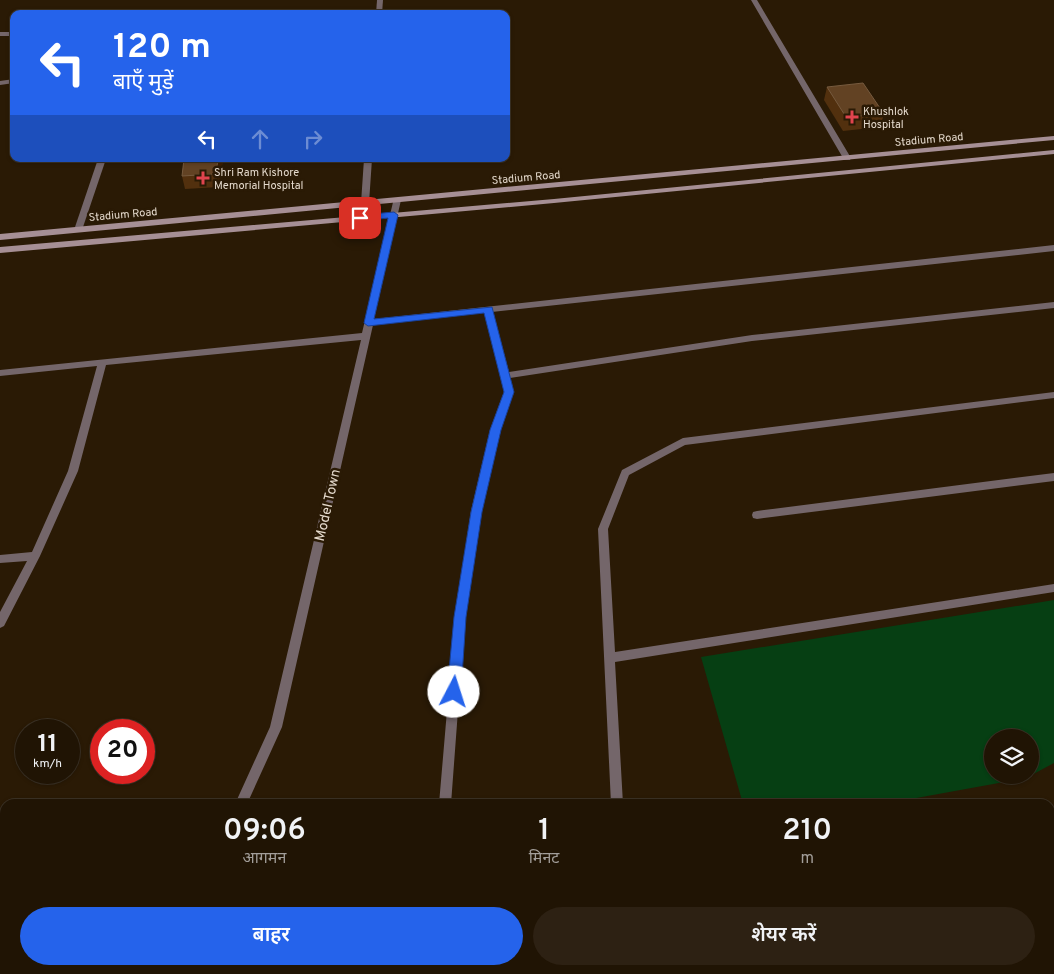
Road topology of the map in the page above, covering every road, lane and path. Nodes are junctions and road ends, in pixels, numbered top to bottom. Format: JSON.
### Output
{"nodes":[{"id":1,"x":754,"y":0,"type":"edge"},
{"id":2,"x":1054,"y":138,"type":"edge"},
{"id":3,"x":1054,"y":152,"type":"edge"},
{"id":4,"x":847,"y":158,"type":"junction"},
{"id":5,"x":101,"y":162,"type":"edge"},
{"id":6,"x":368,"y":162,"type":"edge"},
{"id":7,"x":397,"y":200,"type":"junction"},
{"id":8,"x":365,"y":203,"type":"junction"},
{"id":9,"x":394,"y":215,"type":"junction"},
{"id":10,"x":360,"y":218,"type":"junction"},
{"id":11,"x":78,"y":230,"type":"junction"},
{"id":12,"x":0,"y":237,"type":"edge"},
{"id":13,"x":1054,"y":248,"type":"edge"},
{"id":14,"x":0,"y":250,"type":"edge"},
{"id":15,"x":1054,"y":305,"type":"edge"},
{"id":16,"x":488,"y":310,"type":"junction"},
{"id":17,"x":368,"y":323,"type":"junction"},
{"id":18,"x":366,"y":336,"type":"junction"},
{"id":19,"x":102,"y":363,"type":"junction"},
{"id":20,"x":0,"y":373,"type":"edge"},
{"id":21,"x":505,"y":376,"type":"junction"},
{"id":22,"x":1054,"y":395,"type":"edge"},
{"id":23,"x":1054,"y":476,"type":"edge"},
{"id":24,"x":757,"y":515,"type":"dead end"},
{"id":25,"x":35,"y":556,"type":"junction"},
{"id":26,"x":0,"y":559,"type":"edge"},
{"id":27,"x":1054,"y":588,"type":"edge"},
{"id":28,"x":0,"y":623,"type":"edge"},
{"id":29,"x":610,"y":658,"type":"junction"},
{"id":30,"x":243,"y":799,"type":"edge"},
{"id":31,"x":445,"y":799,"type":"edge"},
{"id":32,"x":617,"y":799,"type":"edge"}],
"edges":[{"from":1,"to":4,"type":"street"},
{"from":2,"to":4,"type":"main road","name":"Stadium Road"},
{"from":3,"to":9,"type":"main road","name":"Stadium Road"},
{"from":4,"to":7,"type":"main road","name":"Stadium Road"},
{"from":5,"to":11,"type":"street"},
{"from":6,"to":8,"type":"street"},
{"from":7,"to":8,"type":"main road","name":"Stadium Road"},
{"from":7,"to":9,"type":"street","name":"Model Town"},
{"from":8,"to":10,"type":"street"},
{"from":8,"to":11,"type":"main road","name":"Stadium Road"},
{"from":9,"to":10,"type":"main road","name":"Stadium Road"},
{"from":9,"to":17,"type":"street","name":"Model Town"},
{"from":10,"to":14,"type":"main road","name":"Stadium Road"},
{"from":11,"to":12,"type":"main road","name":"Stadium Road"},
{"from":13,"to":16,"type":"street"},
{"from":15,"to":21,"type":"street"},
{"from":16,"to":17,"type":"street"},
{"from":16,"to":21,"type":"street"},
{"from":17,"to":18,"type":"street","name":"Model Town"},
{"from":18,"to":19,"type":"street"},
{"from":18,"to":30,"type":"street","name":"Model Town"},
{"from":19,"to":20,"type":"street"},
{"from":19,"to":25,"type":"street"},
{"from":21,"to":31,"type":"street"},
{"from":22,"to":29,"type":"street"},
{"from":23,"to":24,"type":"street"},
{"from":25,"to":26,"type":"street"},
{"from":25,"to":28,"type":"street"},
{"from":27,"to":29,"type":"street"},
{"from":29,"to":32,"type":"street"}]}
